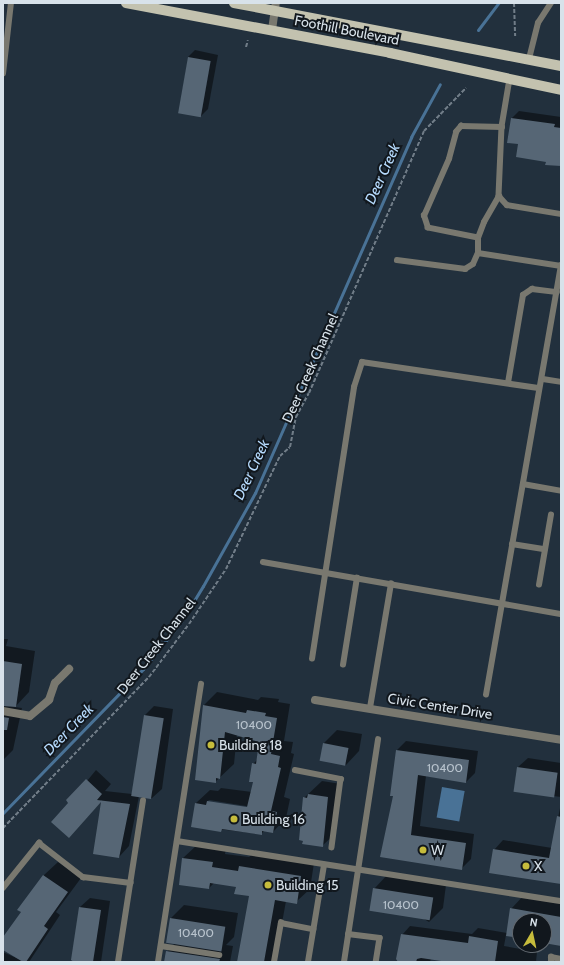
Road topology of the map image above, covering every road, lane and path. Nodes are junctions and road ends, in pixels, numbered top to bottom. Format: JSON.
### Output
{"nodes":[{"id":1,"x":10,"y":3,"type":"edge"},
{"id":2,"x":126,"y":3,"type":"edge"},
{"id":3,"x":234,"y":3,"type":"edge"},
{"id":4,"x":514,"y":3,"type":"edge"},
{"id":5,"x":551,"y":3,"type":"edge"},
{"id":6,"x":275,"y":7,"type":"edge"},
{"id":7,"x":272,"y":30,"type":"junction"},
{"id":8,"x":515,"y":36,"type":"dead end"},
{"id":9,"x":248,"y":40,"type":"dead end"},
{"id":10,"x":246,"y":47,"type":"dead end"},
{"id":11,"x":529,"y":59,"type":"junction"},
{"id":12,"x":561,"y":66,"type":"edge"},
{"id":13,"x":3,"y":74,"type":"edge"},
{"id":14,"x":510,"y":79,"type":"junction"},
{"id":15,"x":466,"y":88,"type":"dead end"},
{"id":16,"x":561,"y":90,"type":"edge"},
{"id":17,"x":502,"y":127,"type":"junction"},
{"id":18,"x":499,"y":196,"type":"junction"},
{"id":19,"x":561,"y":214,"type":"edge"},
{"id":20,"x":478,"y":238,"type":"junction"},
{"id":21,"x":478,"y":253,"type":"junction"},
{"id":22,"x":397,"y":260,"type":"dead end"},
{"id":23,"x":561,"y":266,"type":"edge"},
{"id":24,"x":557,"y":292,"type":"junction"},
{"id":25,"x":543,"y":379,"type":"junction"},
{"id":26,"x":561,"y":382,"type":"edge"},
{"id":27,"x":508,"y":383,"type":"junction"},
{"id":28,"x":538,"y":388,"type":"junction"},
{"id":29,"x":522,"y":484,"type":"junction"},
{"id":30,"x":561,"y":491,"type":"edge"},
{"id":31,"x":552,"y":516,"type":"dead end"},
{"id":32,"x":512,"y":544,"type":"junction"},
{"id":33,"x":545,"y":549,"type":"junction"},
{"id":34,"x":263,"y":562,"type":"dead end"},
{"id":35,"x":325,"y":573,"type":"junction"},
{"id":36,"x":357,"y":578,"type":"junction"},
{"id":37,"x":391,"y":584,"type":"junction"},
{"id":38,"x":539,"y":585,"type":"dead end"},
{"id":39,"x":501,"y":603,"type":"junction"},
{"id":40,"x":561,"y":614,"type":"edge"},
{"id":41,"x":312,"y":659,"type":"dead end"},
{"id":42,"x":343,"y":665,"type":"dead end"},
{"id":43,"x":69,"y":670,"type":"dead end"},
{"id":44,"x":201,"y":684,"type":"dead end"},
{"id":45,"x":486,"y":695,"type":"dead end"},
{"id":46,"x":315,"y":700,"type":"dead end"},
{"id":47,"x":370,"y":708,"type":"junction"},
{"id":48,"x":3,"y":711,"type":"edge"},
{"id":49,"x":378,"y":740,"type":"dead end"},
{"id":50,"x":561,"y":740,"type":"edge"},
{"id":51,"x":295,"y":770,"type":"dead end"},
{"id":52,"x":143,"y":802,"type":"dead end"},
{"id":53,"x":3,"y":828,"type":"edge"},
{"id":54,"x":177,"y":841,"type":"junction"},
{"id":55,"x":332,"y":847,"type":"dead end"},
{"id":56,"x":324,"y":865,"type":"junction"},
{"id":57,"x":357,"y":870,"type":"junction"},
{"id":58,"x":131,"y":883,"type":"junction"},
{"id":59,"x":3,"y":888,"type":"edge"},
{"id":60,"x":561,"y":901,"type":"edge"},
{"id":61,"x":313,"y":929,"type":"junction"},
{"id":62,"x":348,"y":934,"type":"junction"},
{"id":63,"x":161,"y":946,"type":"junction"},
{"id":64,"x":219,"y":955,"type":"dead end"},
{"id":65,"x":561,"y":959,"type":"edge"},
{"id":66,"x":118,"y":962,"type":"edge"},
{"id":67,"x":158,"y":962,"type":"edge"},
{"id":68,"x":274,"y":962,"type":"edge"},
{"id":69,"x":308,"y":962,"type":"edge"},
{"id":70,"x":344,"y":962,"type":"edge"},
{"id":71,"x":376,"y":962,"type":"edge"},
{"id":72,"x":551,"y":962,"type":"edge"}],
"edges":[{"from":1,"to":13,"type":"lane"},
{"from":2,"to":7,"type":"main road","name":"Foothill Boulevard"},
{"from":3,"to":6,"type":"main road","name":"Foothill Boulevard"},
{"from":4,"to":8,"type":"path"},
{"from":5,"to":11,"type":"lane"},
{"from":6,"to":7,"type":"street"},
{"from":6,"to":11,"type":"main road","name":"Foothill Boulevard"},
{"from":7,"to":14,"type":"main road","name":"Foothill Boulevard"},
{"from":9,"to":10,"type":"path"},
{"from":11,"to":12,"type":"main road","name":"Foothill Boulevard"},
{"from":14,"to":16,"type":"main road","name":"Foothill Boulevard"},
{"from":14,"to":17,"type":"lane"},
{"from":15,"to":53,"type":"path","name":"Deer Creek Channel"},
{"from":17,"to":18,"type":"lane"},
{"from":17,"to":20,"type":"lane"},
{"from":18,"to":19,"type":"lane"},
{"from":18,"to":20,"type":"lane"},
{"from":20,"to":21,"type":"lane"},
{"from":21,"to":22,"type":"lane"},
{"from":21,"to":23,"type":"lane"},
{"from":23,"to":24,"type":"lane"},
{"from":24,"to":25,"type":"lane"},
{"from":24,"to":27,"type":"lane"},
{"from":25,"to":26,"type":"lane"},
{"from":25,"to":28,"type":"lane"},
{"from":27,"to":28,"type":"lane"},
{"from":27,"to":35,"type":"lane"},
{"from":28,"to":29,"type":"lane"},
{"from":29,"to":30,"type":"lane"},
{"from":29,"to":32,"type":"lane"},
{"from":31,"to":33,"type":"lane"},
{"from":32,"to":33,"type":"lane"},
{"from":32,"to":39,"type":"lane"},
{"from":33,"to":38,"type":"lane"},
{"from":34,"to":35,"type":"lane"},
{"from":35,"to":36,"type":"lane"},
{"from":35,"to":41,"type":"lane"},
{"from":36,"to":37,"type":"lane"},
{"from":36,"to":42,"type":"lane"},
{"from":37,"to":39,"type":"lane"},
{"from":37,"to":47,"type":"lane"},
{"from":39,"to":40,"type":"lane"},
{"from":39,"to":45,"type":"lane"},
{"from":43,"to":48,"type":"street"},
{"from":44,"to":54,"type":"lane"},
{"from":46,"to":47,"type":"street","name":"Civic Center Drive"},
{"from":47,"to":50,"type":"street","name":"Civic Center Drive"},
{"from":49,"to":57,"type":"lane"},
{"from":51,"to":55,"type":"lane"},
{"from":52,"to":58,"type":"lane"},
{"from":54,"to":56,"type":"lane"},
{"from":54,"to":63,"type":"lane"},
{"from":56,"to":57,"type":"lane"},
{"from":56,"to":61,"type":"lane"},
{"from":57,"to":60,"type":"lane"},
{"from":57,"to":62,"type":"lane"},
{"from":58,"to":59,"type":"lane"},
{"from":58,"to":66,"type":"lane"},
{"from":61,"to":68,"type":"lane"},
{"from":61,"to":69,"type":"lane"},
{"from":62,"to":70,"type":"lane"},
{"from":62,"to":71,"type":"lane"},
{"from":63,"to":64,"type":"lane"},
{"from":63,"to":67,"type":"lane"},
{"from":65,"to":72,"type":"lane"}]}
